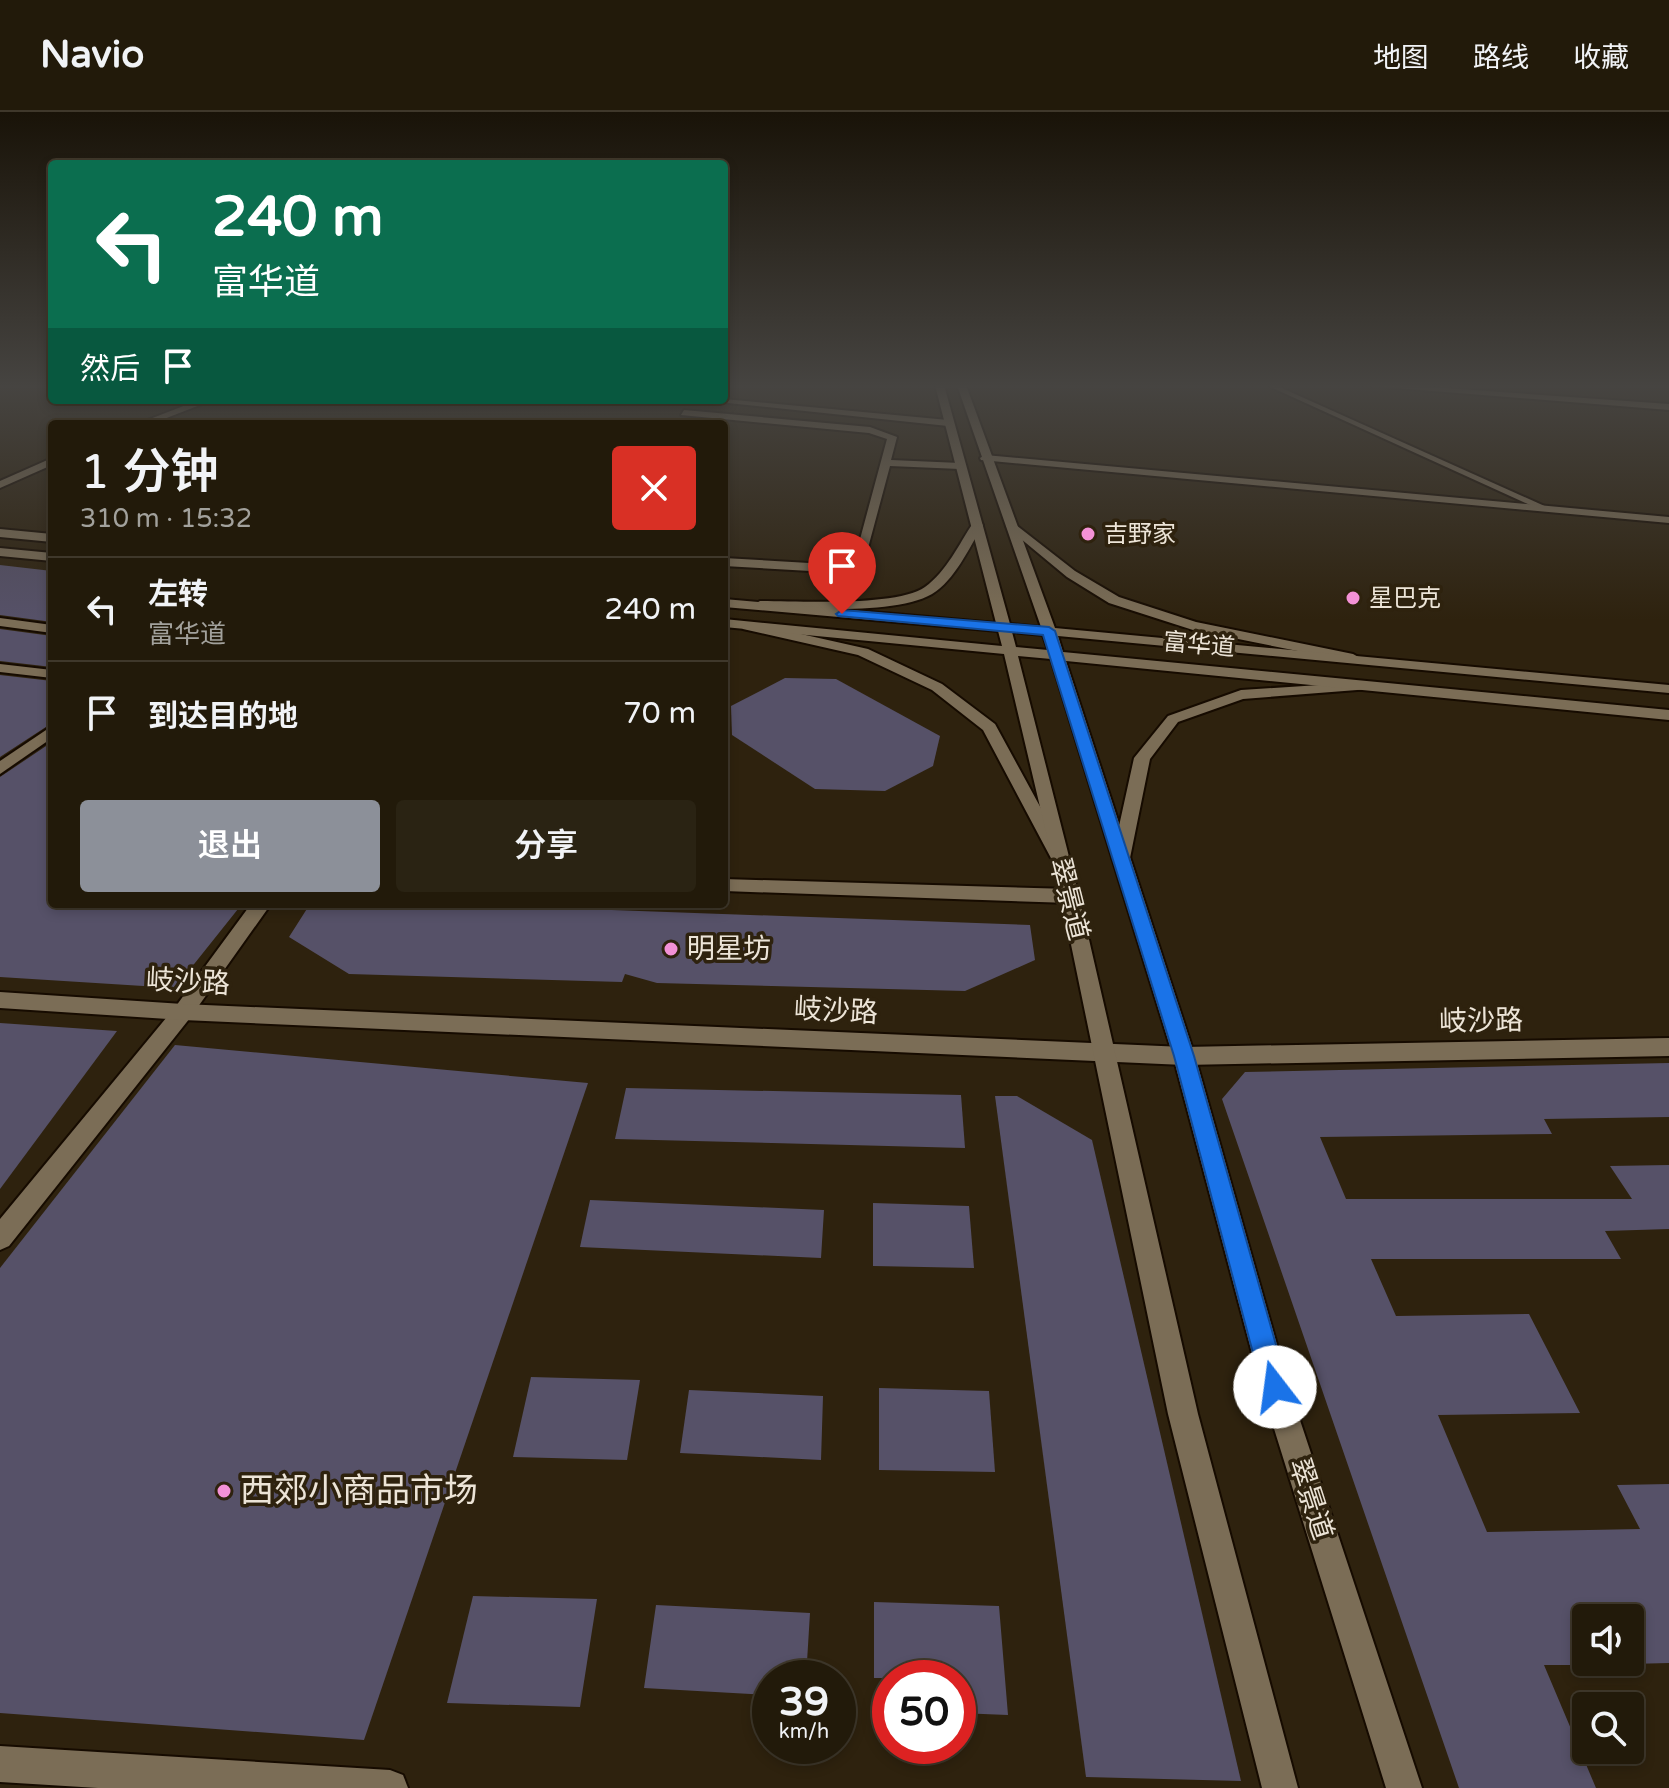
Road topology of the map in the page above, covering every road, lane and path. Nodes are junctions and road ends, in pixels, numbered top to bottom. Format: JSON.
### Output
{"nodes":[{"id":1,"x":47,"y":463,"type":"edge"},
{"id":2,"x":886,"y":463,"type":"edge"},
{"id":3,"x":891,"y":463,"type":"edge"},
{"id":4,"x":987,"y":463,"type":"edge"},
{"id":5,"x":1043,"y":463,"type":"edge"},
{"id":6,"x":1444,"y":463,"type":"edge"},
{"id":7,"x":960,"y":466,"type":"joint"},
{"id":8,"x":48,"y":470,"type":"edge"},
{"id":9,"x":0,"y":485,"type":"edge"},
{"id":10,"x":0,"y":492,"type":"edge"},
{"id":11,"x":1544,"y":508,"type":"junction"},
{"id":12,"x":1669,"y":520,"type":"edge"},
{"id":13,"x":977,"y":525,"type":"junction"},
{"id":14,"x":1012,"y":526,"type":"junction"},
{"id":15,"x":0,"y":533,"type":"edge"},
{"id":16,"x":48,"y":538,"type":"edge"},
{"id":17,"x":0,"y":552,"type":"edge"},
{"id":18,"x":48,"y":557,"type":"edge"},
{"id":19,"x":728,"y":562,"type":"edge"},
{"id":20,"x":728,"y":603,"type":"edge"},
{"id":21,"x":752,"y":605,"type":"junction"},
{"id":22,"x":0,"y":622,"type":"edge"},
{"id":23,"x":728,"y":623,"type":"edge"},
{"id":24,"x":744,"y":625,"type":"junction"},
{"id":25,"x":1002,"y":627,"type":"junction"},
{"id":26,"x":48,"y":628,"type":"edge"},
{"id":27,"x":1049,"y":631,"type":"junction"},
{"id":28,"x":1008,"y":651,"type":"junction"},
{"id":29,"x":1057,"y":656,"type":"junction"},
{"id":30,"x":1353,"y":658,"type":"junction"},
{"id":31,"x":0,"y":668,"type":"edge"},
{"id":32,"x":48,"y":674,"type":"edge"},
{"id":33,"x":1371,"y":685,"type":"junction"},
{"id":34,"x":1669,"y":689,"type":"edge"},
{"id":35,"x":1669,"y":715,"type":"edge"},
{"id":36,"x":48,"y":734,"type":"edge"},
{"id":37,"x":0,"y":769,"type":"edge"},
{"id":38,"x":1058,"y":856,"type":"junction"},
{"id":39,"x":1121,"y":858,"type":"junction"},
{"id":40,"x":728,"y":885,"type":"edge"},
{"id":41,"x":1070,"y":896,"type":"junction"},
{"id":42,"x":258,"y":908,"type":"edge"},
{"id":43,"x":0,"y":1000,"type":"edge"},
{"id":44,"x":183,"y":1012,"type":"junction"},
{"id":45,"x":1669,"y":1047,"type":"edge"},
{"id":46,"x":1104,"y":1053,"type":"junction"},
{"id":47,"x":1184,"y":1056,"type":"junction"},
{"id":48,"x":0,"y":1238,"type":"edge"},
{"id":49,"x":0,"y":1764,"type":"edge"},
{"id":50,"x":390,"y":1788,"type":"edge"},
{"id":51,"x":1280,"y":1788,"type":"edge"},
{"id":52,"x":1404,"y":1788,"type":"edge"}],
"edges":[{"from":1,"to":9,"type":"street"},
{"from":2,"to":19,"type":"street"},
{"from":3,"to":7,"type":"street"},
{"from":4,"to":14,"type":"street","name":"翠景道"},
{"from":5,"to":11,"type":"street"},
{"from":6,"to":11,"type":"lane"},
{"from":7,"to":13,"type":"street","name":"翠景道"},
{"from":8,"to":10,"type":"street"},
{"from":11,"to":12,"type":"street"},
{"from":13,"to":21,"type":"street"},
{"from":13,"to":25,"type":"street","name":"翠景道"},
{"from":14,"to":27,"type":"street","name":"翠景道"},
{"from":14,"to":30,"type":"street"},
{"from":15,"to":16,"type":"street"},
{"from":17,"to":18,"type":"street"},
{"from":20,"to":21,"type":"street","name":"富华道"},
{"from":21,"to":25,"type":"street","name":"富华道"},
{"from":22,"to":26,"type":"street"},
{"from":23,"to":24,"type":"street","name":"富华道"},
{"from":24,"to":28,"type":"street","name":"富华道"},
{"from":24,"to":38,"type":"street"},
{"from":25,"to":27,"type":"street","name":"富华道"},
{"from":25,"to":28,"type":"street","name":"翠景道"},
{"from":27,"to":29,"type":"street","name":"翠景道"},
{"from":27,"to":30,"type":"street","name":"富华道"},
{"from":28,"to":29,"type":"street","name":"富华道"},
{"from":28,"to":38,"type":"street","name":"翠景道"},
{"from":29,"to":33,"type":"street","name":"富华道"},
{"from":29,"to":39,"type":"street","name":"翠景道"},
{"from":30,"to":34,"type":"street","name":"富华道"},
{"from":31,"to":32,"type":"street"},
{"from":33,"to":35,"type":"street","name":"富华道"},
{"from":33,"to":39,"type":"street"},
{"from":36,"to":37,"type":"street"},
{"from":38,"to":41,"type":"street","name":"翠景道"},
{"from":39,"to":47,"type":"street","name":"翠景道"},
{"from":40,"to":41,"type":"street"},
{"from":41,"to":46,"type":"street","name":"翠景道"},
{"from":42,"to":44,"type":"street"},
{"from":43,"to":44,"type":"street","name":"岐沙路"},
{"from":44,"to":46,"type":"street","name":"岐沙路"},
{"from":44,"to":48,"type":"street"},
{"from":45,"to":47,"type":"street","name":"岐沙路"},
{"from":46,"to":47,"type":"street","name":"岐沙路"},
{"from":46,"to":51,"type":"street","name":"翠景道"},
{"from":47,"to":52,"type":"street","name":"翠景道"},
{"from":49,"to":50,"type":"street"}]}
